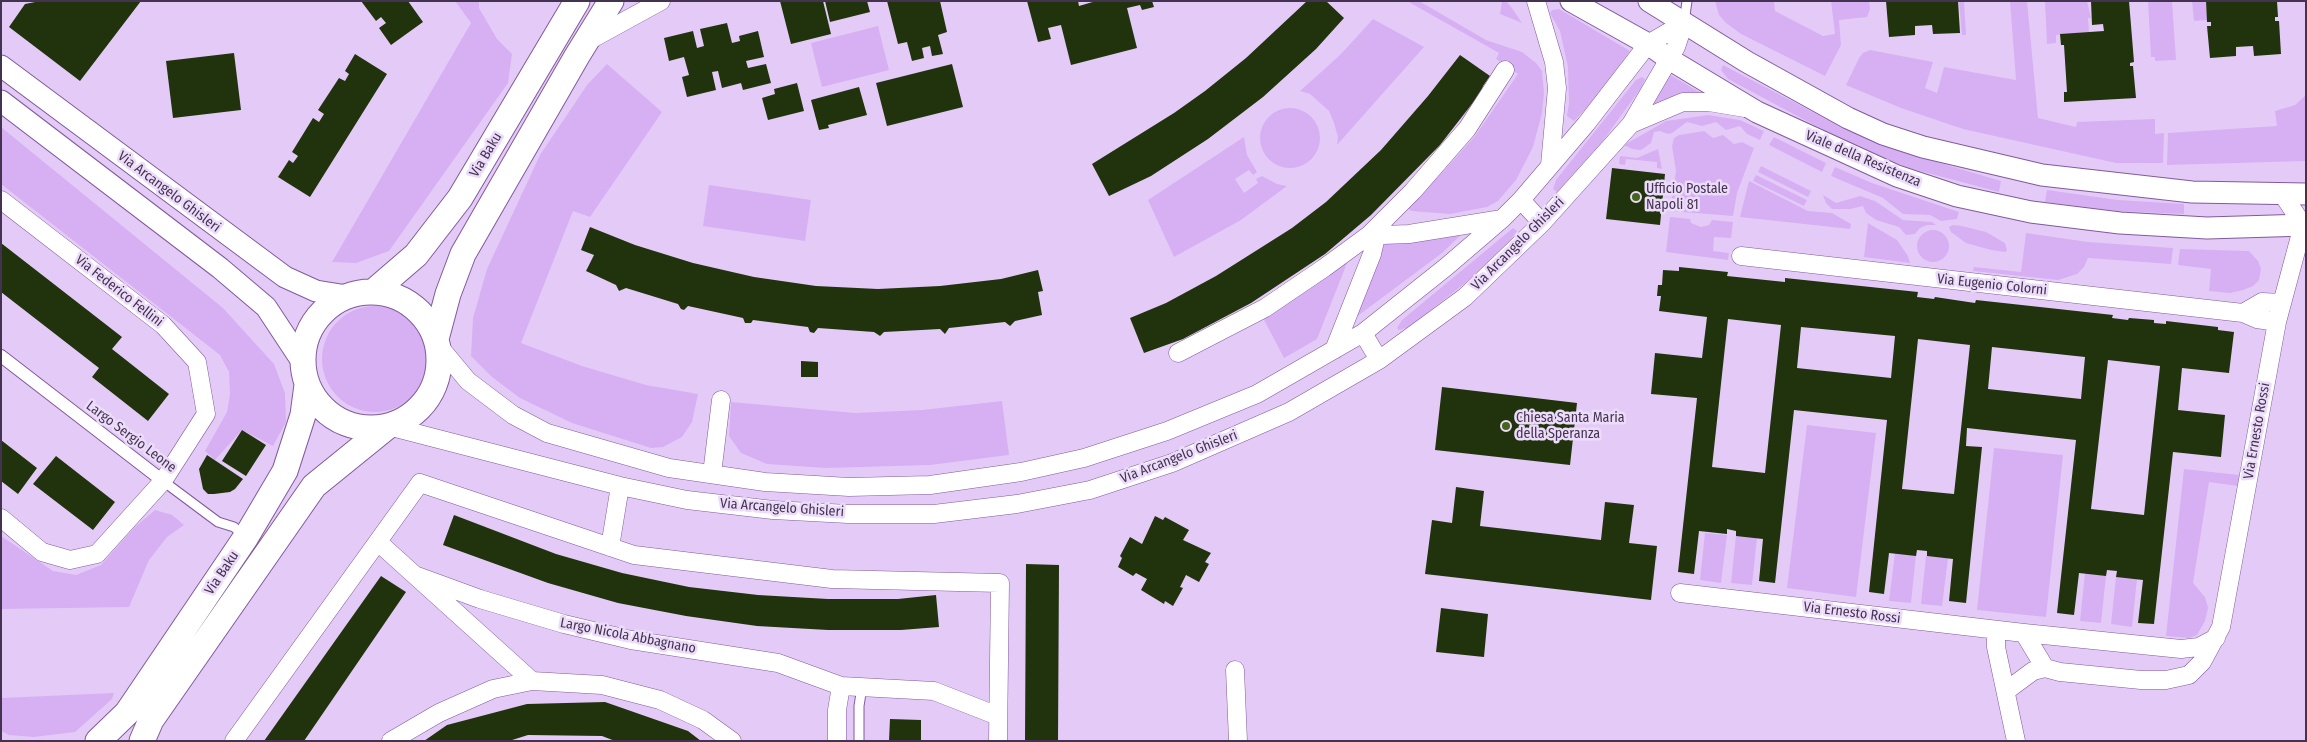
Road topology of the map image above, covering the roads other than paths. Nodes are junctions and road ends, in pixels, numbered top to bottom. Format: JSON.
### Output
{"nodes":[{"id":1,"x":577,"y":1,"type":"edge"},
{"id":2,"x":611,"y":1,"type":"edge"},
{"id":3,"x":661,"y":1,"type":"edge"},
{"id":4,"x":1536,"y":1,"type":"edge"},
{"id":5,"x":1571,"y":1,"type":"edge"},
{"id":6,"x":1649,"y":1,"type":"edge"},
{"id":7,"x":1687,"y":1,"type":"edge"},
{"id":8,"x":1684,"y":23,"type":"junction"},
{"id":9,"x":586,"y":42,"type":"junction"},
{"id":10,"x":1648,"y":44,"type":"junction"},
{"id":11,"x":1670,"y":59,"type":"junction"},
{"id":12,"x":1,"y":66,"type":"edge"},
{"id":13,"x":1505,"y":70,"type":"dead end"},
{"id":14,"x":1,"y":101,"type":"edge"},
{"id":15,"x":1757,"y":112,"type":"junction"},
{"id":16,"x":1631,"y":124,"type":"junction"},
{"id":17,"x":1550,"y":165,"type":"junction"},
{"id":18,"x":2306,"y":194,"type":"edge"},
{"id":19,"x":2283,"y":195,"type":"junction"},
{"id":20,"x":1,"y":200,"type":"edge"},
{"id":21,"x":1521,"y":200,"type":"junction"},
{"id":22,"x":1502,"y":219,"type":"junction"},
{"id":23,"x":1542,"y":223,"type":"junction"},
{"id":24,"x":2305,"y":224,"type":"edge"},
{"id":25,"x":1372,"y":232,"type":"junction"},
{"id":26,"x":1741,"y":256,"type":"dead end"},
{"id":27,"x":372,"y":292,"type":"junction"},
{"id":28,"x":347,"y":296,"type":"junction"},
{"id":29,"x":2282,"y":303,"type":"junction"},
{"id":30,"x":2243,"y":313,"type":"junction"},
{"id":31,"x":2277,"y":322,"type":"junction"},
{"id":32,"x":1363,"y":333,"type":"junction"},
{"id":33,"x":437,"y":342,"type":"junction"},
{"id":34,"x":1334,"y":350,"type":"junction"},
{"id":35,"x":1178,"y":353,"type":"dead end"},
{"id":36,"x":1,"y":356,"type":"edge"},
{"id":37,"x":1380,"y":360,"type":"junction"},
{"id":38,"x":305,"y":374,"type":"junction"},
{"id":39,"x":721,"y":400,"type":"dead end"},
{"id":40,"x":388,"y":426,"type":"junction"},
{"id":41,"x":712,"y":474,"type":"junction"},
{"id":42,"x":163,"y":481,"type":"junction"},
{"id":43,"x":930,"y":485,"type":"junction"},
{"id":44,"x":620,"y":486,"type":"junction"},
{"id":45,"x":934,"y":514,"type":"junction"},
{"id":46,"x":1,"y":518,"type":"edge"},
{"id":47,"x":246,"y":537,"type":"junction"},
{"id":48,"x":378,"y":542,"type":"junction"},
{"id":49,"x":610,"y":546,"type":"junction"},
{"id":50,"x":417,"y":576,"type":"junction"},
{"id":51,"x":1680,"y":593,"type":"dead end"},
{"id":52,"x":1996,"y":630,"type":"junction"},
{"id":53,"x":2024,"y":633,"type":"junction"},
{"id":54,"x":2216,"y":638,"type":"junction"},
{"id":55,"x":2045,"y":668,"type":"junction"},
{"id":56,"x":1235,"y":670,"type":"dead end"},
{"id":57,"x":532,"y":681,"type":"junction"},
{"id":58,"x":841,"y":686,"type":"junction"},
{"id":59,"x":862,"y":687,"type":"junction"},
{"id":60,"x":2006,"y":691,"type":"junction"},
{"id":61,"x":998,"y":716,"type":"junction"},
{"id":62,"x":98,"y":741,"type":"edge"},
{"id":63,"x":142,"y":741,"type":"edge"},
{"id":64,"x":234,"y":741,"type":"edge"},
{"id":65,"x":391,"y":741,"type":"edge"},
{"id":66,"x":732,"y":741,"type":"edge"},
{"id":67,"x":837,"y":741,"type":"edge"},
{"id":68,"x":859,"y":741,"type":"edge"},
{"id":69,"x":998,"y":741,"type":"edge"},
{"id":70,"x":1238,"y":741,"type":"edge"},
{"id":71,"x":2016,"y":741,"type":"edge"}],
"edges":[{"from":1,"to":27,"type":"main road","name":"Via Baku"},
{"from":2,"to":9,"type":"main road"},
{"from":3,"to":9,"type":"street"},
{"from":4,"to":17,"type":"street"},
{"from":5,"to":10,"type":"street","name":"Viale della Resistenza"},
{"from":6,"to":8,"type":"street"},
{"from":7,"to":8,"type":"lane"},
{"from":8,"to":10,"type":"street","name":"Via Arcangelo Ghisleri"},
{"from":8,"to":11,"type":"street","name":"Via Arcangelo Ghisleri"},
{"from":8,"to":19,"type":"street"},
{"from":9,"to":33,"type":"main road"},
{"from":10,"to":11,"type":"street","name":"Viale della Resistenza"},
{"from":10,"to":17,"type":"street","name":"Via Arcangelo Ghisleri"},
{"from":11,"to":15,"type":"street","name":"Viale della Resistenza"},
{"from":11,"to":16,"type":"street","name":"Via Arcangelo Ghisleri"},
{"from":12,"to":28,"type":"street","name":"Via Arcangelo Ghisleri"},
{"from":13,"to":25,"type":"street"},
{"from":14,"to":38,"type":"street"},
{"from":15,"to":16,"type":"street","name":"Via Arcangelo Ghisleri"},
{"from":15,"to":24,"type":"street","name":"Viale della Resistenza"},
{"from":16,"to":23,"type":"street","name":"Via Arcangelo Ghisleri"},
{"from":17,"to":21,"type":"street","name":"Via Arcangelo Ghisleri"},
{"from":18,"to":19,"type":"street"},
{"from":19,"to":24,"type":"street"},
{"from":20,"to":42,"type":"street","name":"Via Federico Fellini"},
{"from":21,"to":22,"type":"street","name":"Via Arcangelo Ghisleri"},
{"from":21,"to":23,"type":"street"},
{"from":22,"to":25,"type":"street"},
{"from":22,"to":32,"type":"street","name":"Via Arcangelo Ghisleri"},
{"from":23,"to":37,"type":"street","name":"Via Arcangelo Ghisleri"},
{"from":24,"to":29,"type":"street","name":"Via Ernesto Rossi"},
{"from":25,"to":34,"type":"street"},
{"from":25,"to":35,"type":"street"},
{"from":26,"to":30,"type":"street","name":"Via Eugenio Colorni"},
{"from":27,"to":28,"type":"main road"},
{"from":27,"to":33,"type":"main road"},
{"from":28,"to":38,"type":"main road"},
{"from":29,"to":30,"type":"street"},
{"from":29,"to":31,"type":"street","name":"Via Ernesto Rossi"},
{"from":30,"to":31,"type":"street","name":"Via Eugenio Colorni"},
{"from":31,"to":54,"type":"street","name":"Via Ernesto Rossi"},
{"from":32,"to":34,"type":"street","name":"Via Arcangelo Ghisleri"},
{"from":32,"to":37,"type":"street"},
{"from":33,"to":40,"type":"main road"},
{"from":33,"to":41,"type":"street","name":"Via Arcangelo Ghisleri"},
{"from":34,"to":43,"type":"street","name":"Via Arcangelo Ghisleri"},
{"from":36,"to":42,"type":"street","name":"Largo Sergio Leone"},
{"from":37,"to":45,"type":"street","name":"Via Arcangelo Ghisleri"},
{"from":38,"to":40,"type":"main road"},
{"from":38,"to":47,"type":"main road","name":"Via Baku"},
{"from":39,"to":41,"type":"street"},
{"from":40,"to":44,"type":"street","name":"Via Arcangelo Ghisleri"},
{"from":40,"to":63,"type":"main road","name":"Via Baku"},
{"from":41,"to":43,"type":"street","name":"Via Arcangelo Ghisleri"},
{"from":42,"to":46,"type":"street","name":"Via Federico Fellini"},
{"from":42,"to":47,"type":"lane","name":"Largo Sergio Leone"},
{"from":43,"to":45,"type":"street"},
{"from":44,"to":45,"type":"street","name":"Via Arcangelo Ghisleri"},
{"from":44,"to":49,"type":"street"},
{"from":47,"to":62,"type":"main road","name":"Via Baku"},
{"from":48,"to":49,"type":"street"},
{"from":48,"to":50,"type":"street"},
{"from":48,"to":64,"type":"street"},
{"from":49,"to":61,"type":"street"},
{"from":50,"to":57,"type":"street"},
{"from":50,"to":58,"type":"street","name":"Largo Nicola Abbagnano"},
{"from":51,"to":52,"type":"street","name":"Via Ernesto Rossi"},
{"from":52,"to":53,"type":"street","name":"Via Ernesto Rossi"},
{"from":52,"to":60,"type":"street"},
{"from":53,"to":54,"type":"street","name":"Via Ernesto Rossi"},
{"from":53,"to":55,"type":"street"},
{"from":54,"to":55,"type":"street","name":"Via Ernesto Rossi"},
{"from":55,"to":60,"type":"street"},
{"from":56,"to":70,"type":"street"},
{"from":57,"to":65,"type":"street"},
{"from":57,"to":66,"type":"street"},
{"from":58,"to":59,"type":"street","name":"Largo Nicola Abbagnano"},
{"from":58,"to":67,"type":"street"},
{"from":59,"to":61,"type":"street","name":"Largo Nicola Abbagnano"},
{"from":59,"to":68,"type":"lane"},
{"from":60,"to":71,"type":"street"},
{"from":61,"to":69,"type":"street"}]}
